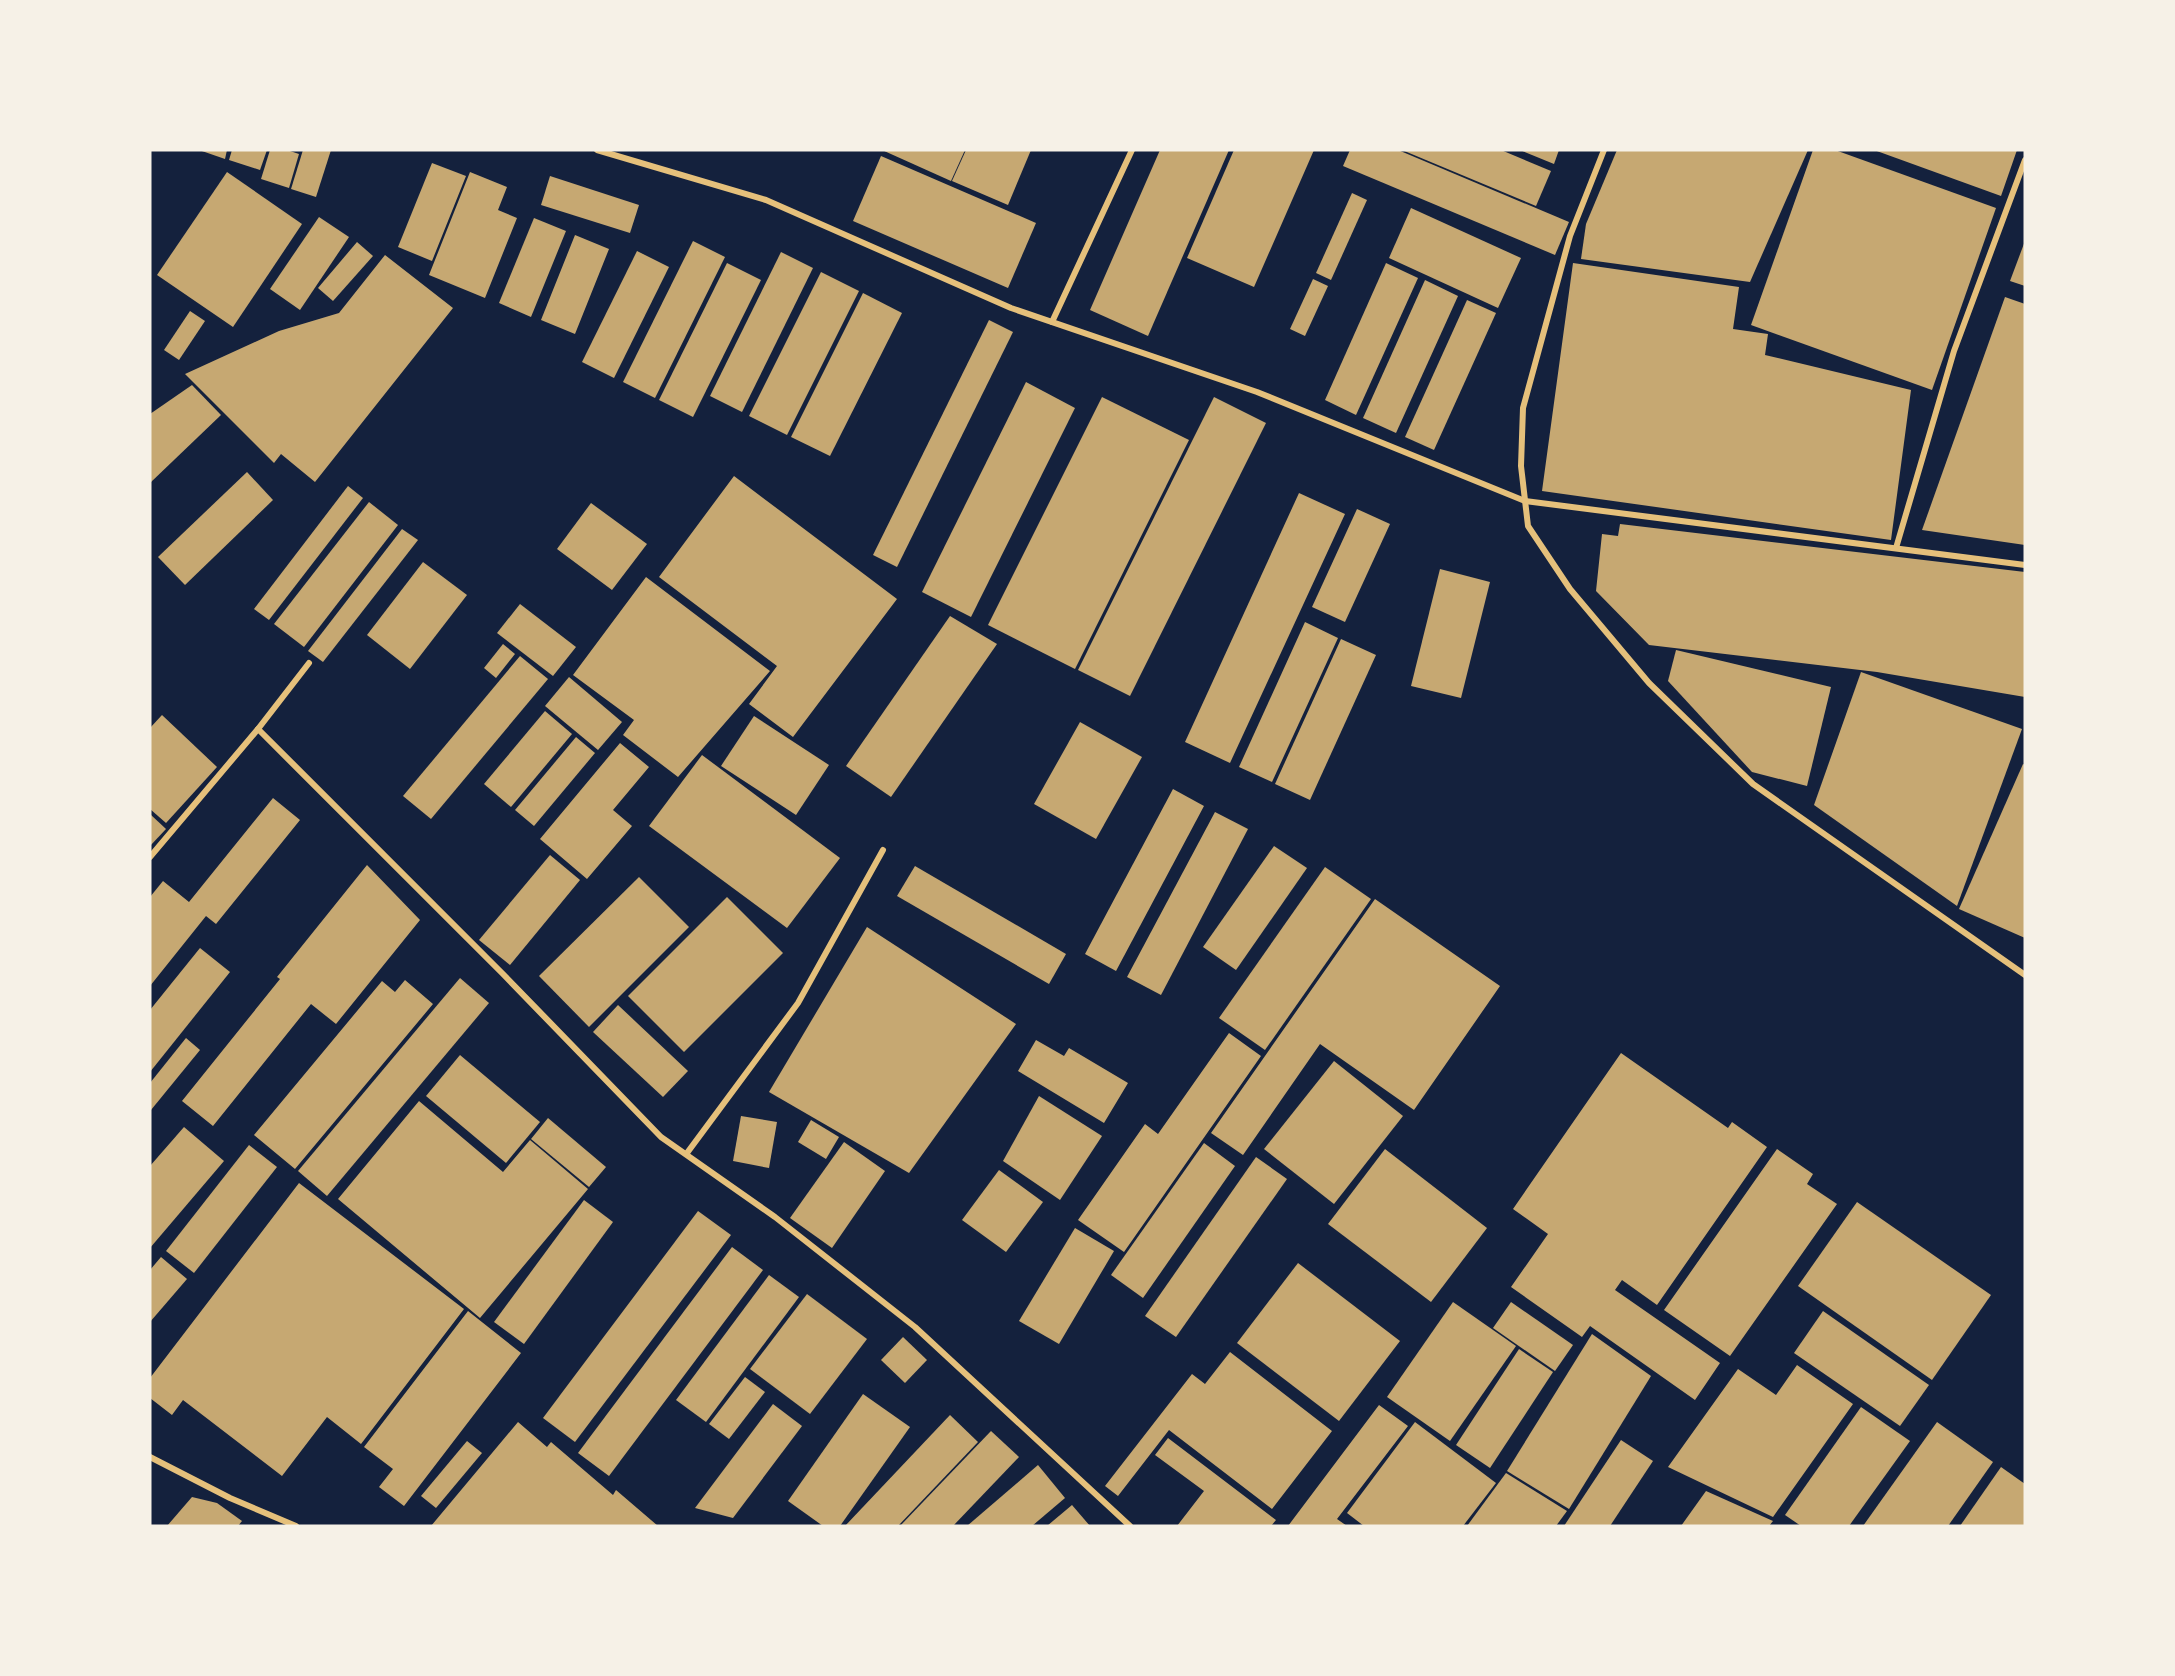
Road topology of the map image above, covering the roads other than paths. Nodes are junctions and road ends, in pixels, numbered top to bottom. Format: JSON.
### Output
{"nodes":[{"id":1,"x":597,"y":150,"type":"edge"},
{"id":2,"x":1132,"y":150,"type":"edge"},
{"id":3,"x":1604,"y":150,"type":"edge"},
{"id":4,"x":2025,"y":160,"type":"edge"},
{"id":5,"x":1052,"y":322,"type":"junction"},
{"id":6,"x":1525,"y":501,"type":"junction"},
{"id":7,"x":1896,"y":548,"type":"junction"},
{"id":8,"x":2025,"y":565,"type":"edge"},
{"id":9,"x":309,"y":663,"type":"dead end"},
{"id":10,"x":258,"y":729,"type":"junction"},
{"id":11,"x":883,"y":850,"type":"dead end"},
{"id":12,"x":150,"y":857,"type":"edge"},
{"id":13,"x":2025,"y":975,"type":"edge"},
{"id":14,"x":687,"y":1153,"type":"junction"},
{"id":15,"x":150,"y":1456,"type":"edge"},
{"id":16,"x":296,"y":1526,"type":"edge"},
{"id":17,"x":1130,"y":1526,"type":"edge"}],
"edges":[{"from":1,"to":5,"type":"street"},
{"from":2,"to":5,"type":"street"},
{"from":3,"to":6,"type":"street"},
{"from":4,"to":7,"type":"street"},
{"from":5,"to":6,"type":"street"},
{"from":6,"to":7,"type":"street"},
{"from":6,"to":13,"type":"street"},
{"from":7,"to":8,"type":"street"},
{"from":9,"to":10,"type":"street"},
{"from":10,"to":12,"type":"street"},
{"from":10,"to":14,"type":"street"},
{"from":11,"to":14,"type":"street"},
{"from":14,"to":17,"type":"street"},
{"from":15,"to":16,"type":"street"}]}
